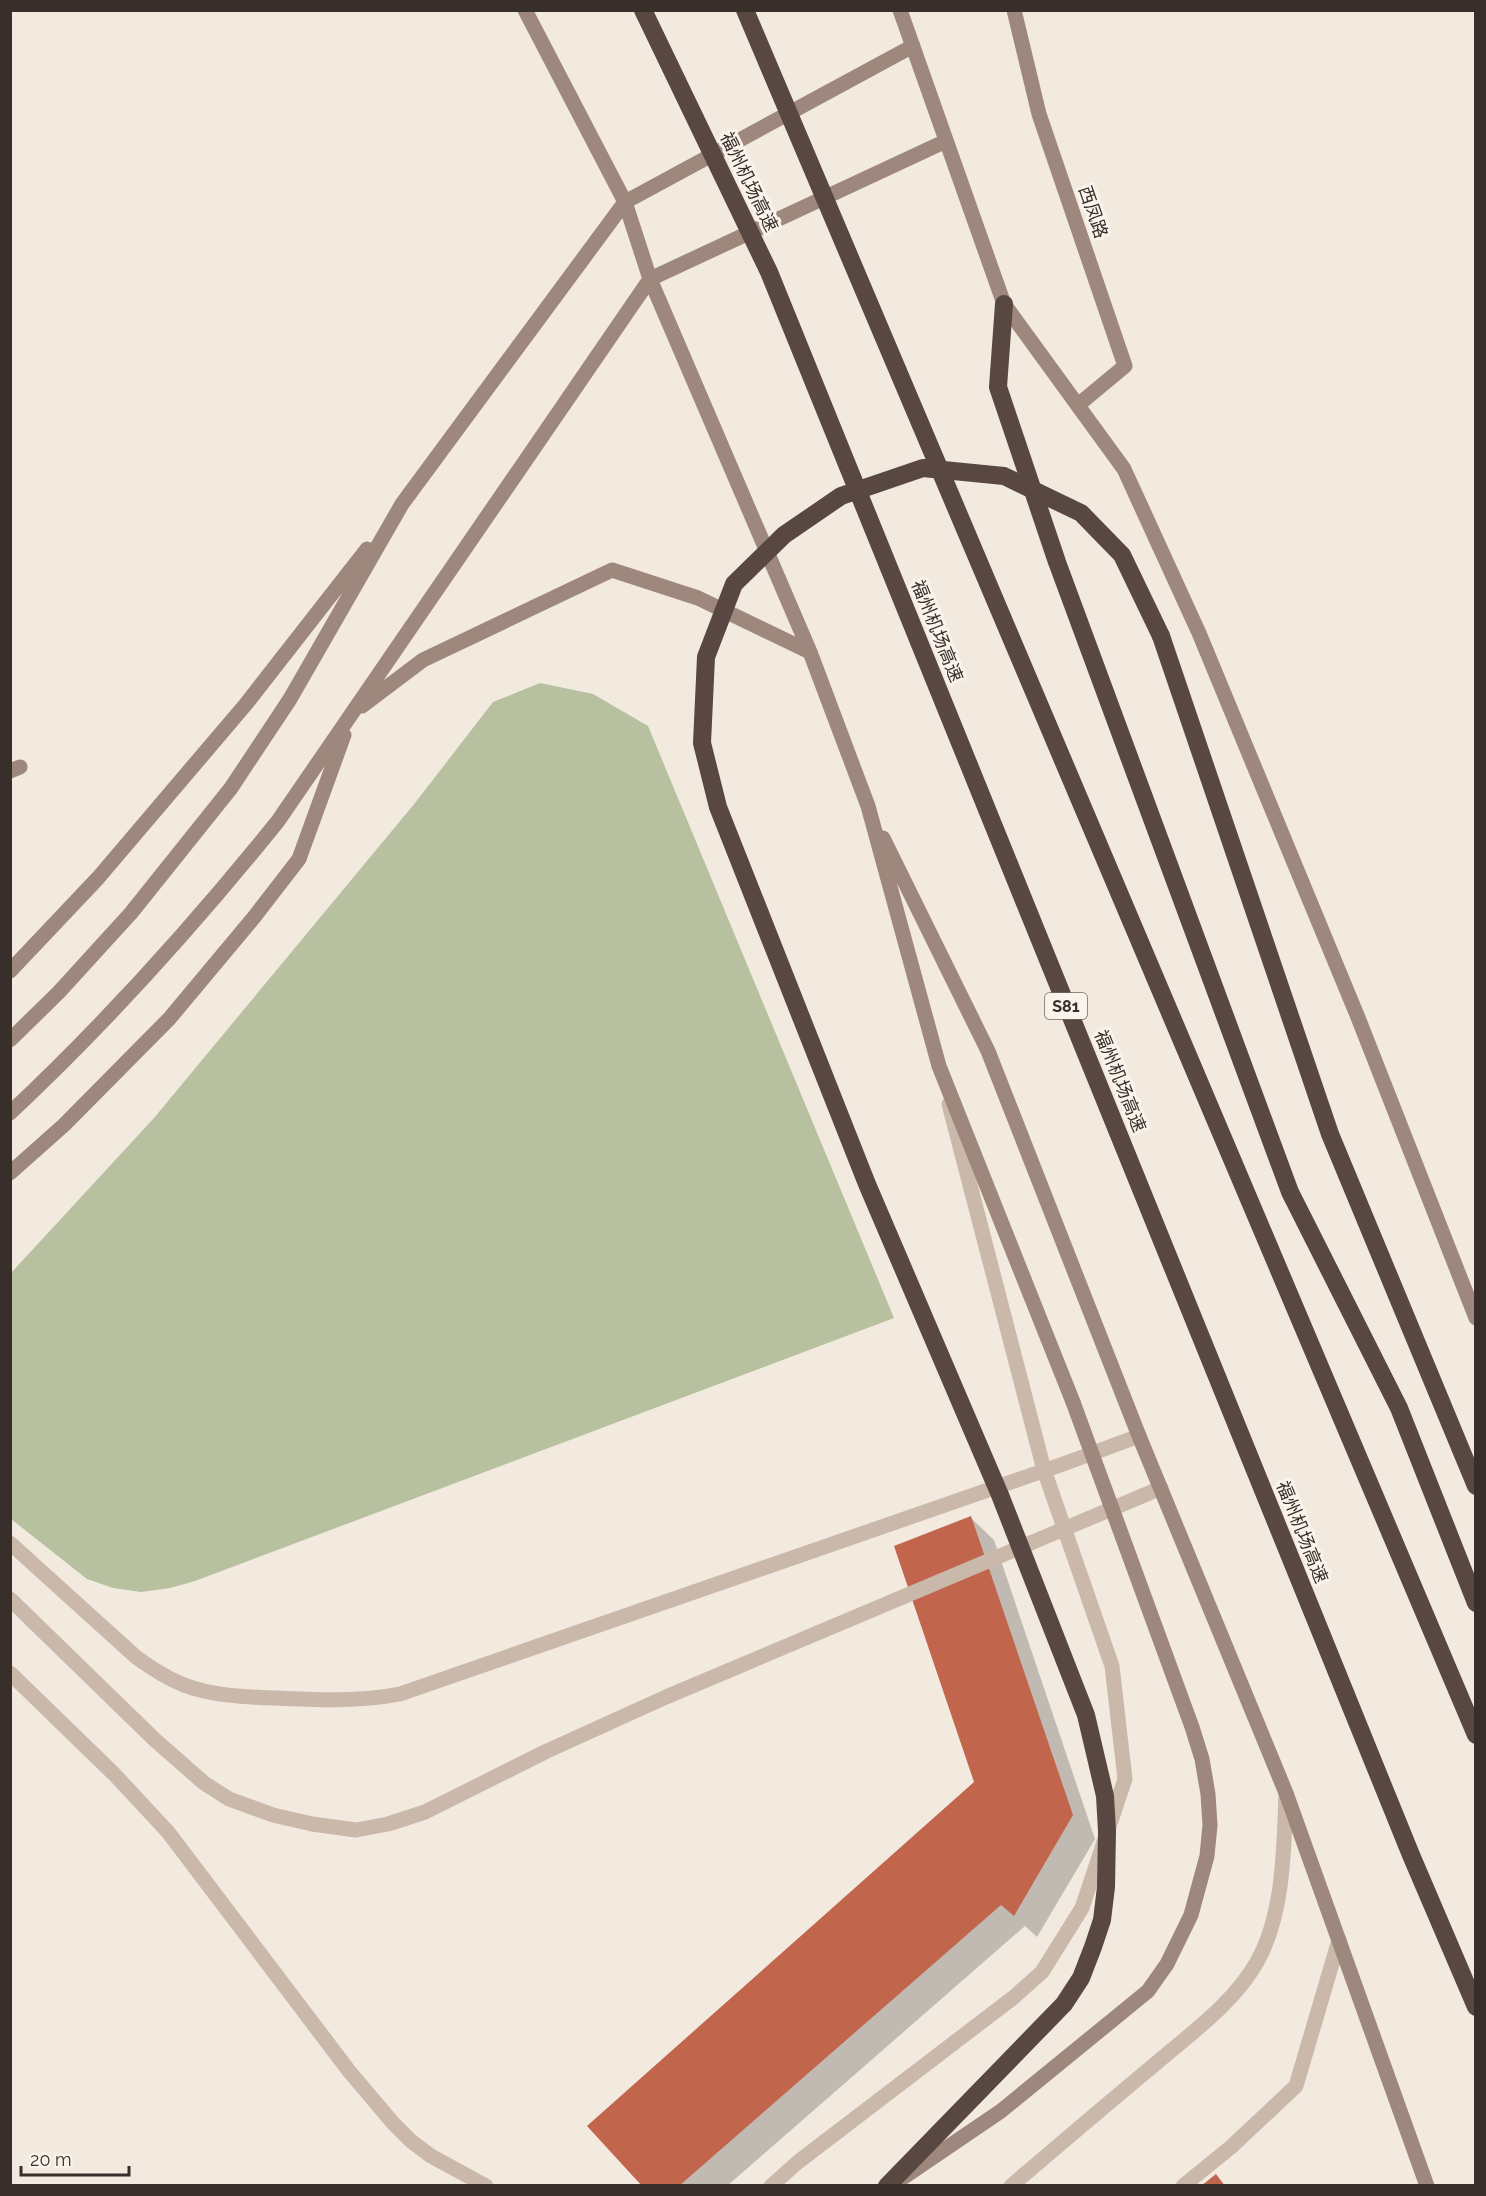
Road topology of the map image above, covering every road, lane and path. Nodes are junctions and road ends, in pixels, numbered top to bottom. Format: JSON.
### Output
{"nodes":[{"id":1,"x":525,"y":10,"type":"edge"},
{"id":2,"x":643,"y":10,"type":"edge"},
{"id":3,"x":745,"y":10,"type":"edge"},
{"id":4,"x":900,"y":10,"type":"edge"},
{"id":5,"x":1014,"y":10,"type":"edge"},
{"id":6,"x":913,"y":46,"type":"junction"},
{"id":7,"x":946,"y":141,"type":"junction"},
{"id":8,"x":625,"y":202,"type":"junction"},
{"id":9,"x":650,"y":279,"type":"junction"},
{"id":10,"x":1004,"y":304,"type":"junction"},
{"id":11,"x":1078,"y":405,"type":"junction"},
{"id":12,"x":402,"y":504,"type":"junction"},
{"id":13,"x":810,"y":652,"type":"junction"},
{"id":14,"x":352,"y":713,"type":"junction"},
{"id":15,"x":867,"y":806,"type":"junction"},
{"id":16,"x":10,"y":971,"type":"edge"},
{"id":17,"x":10,"y":1040,"type":"edge"},
{"id":18,"x":939,"y":1066,"type":"junction"},
{"id":19,"x":10,"y":1113,"type":"edge"},
{"id":20,"x":10,"y":1173,"type":"edge"},
{"id":21,"x":1476,"y":1318,"type":"edge"},
{"id":22,"x":1139,"y":1436,"type":"junction"},
{"id":23,"x":1044,"y":1470,"type":"junction"},
{"id":24,"x":1476,"y":1486,"type":"edge"},
{"id":25,"x":1161,"y":1488,"type":"junction"},
{"id":26,"x":1064,"y":1528,"type":"junction"},
{"id":27,"x":10,"y":1543,"type":"edge"},
{"id":28,"x":10,"y":1599,"type":"edge"},
{"id":29,"x":1476,"y":1603,"type":"edge"},
{"id":30,"x":10,"y":1673,"type":"edge"},
{"id":31,"x":1476,"y":1735,"type":"edge"},
{"id":32,"x":1286,"y":1793,"type":"junction"},
{"id":33,"x":1339,"y":1940,"type":"junction"},
{"id":34,"x":1476,"y":2007,"type":"edge"},
{"id":35,"x":486,"y":2186,"type":"edge"},
{"id":36,"x":771,"y":2186,"type":"edge"},
{"id":37,"x":887,"y":2186,"type":"edge"},
{"id":38,"x":892,"y":2186,"type":"edge"},
{"id":39,"x":1011,"y":2186,"type":"edge"},
{"id":40,"x":1183,"y":2186,"type":"edge"},
{"id":41,"x":1427,"y":2186,"type":"edge"}],
"edges":[{"from":1,"to":8,"type":"main road"},
{"from":2,"to":34,"type":"highway","name":"福州机场高速","number":"S81","bridge":true},
{"from":3,"to":31,"type":"highway","bridge":true},
{"from":4,"to":6,"type":"main road"},
{"from":5,"to":11,"type":"main road","name":"西凤路"},
{"from":6,"to":7,"type":"main road"},
{"from":6,"to":8,"type":"main road"},
{"from":7,"to":9,"type":"main road"},
{"from":7,"to":10,"type":"main road"},
{"from":8,"to":9,"type":"main road"},
{"from":8,"to":12,"type":"main road"},
{"from":9,"to":13,"type":"main road"},
{"from":9,"to":14,"type":"main road"},
{"from":10,"to":11,"type":"main road"},
{"from":10,"to":29,"type":"highway"},
{"from":11,"to":21,"type":"main road"},
{"from":12,"to":16,"type":"main road"},
{"from":12,"to":17,"type":"main road"},
{"from":13,"to":14,"type":"main road"},
{"from":13,"to":15,"type":"main road"},
{"from":14,"to":19,"type":"main road"},
{"from":14,"to":20,"type":"main road"},
{"from":15,"to":18,"type":"main road"},
{"from":15,"to":22,"type":"main road"},
{"from":18,"to":23,"type":"lane"},
{"from":18,"to":38,"type":"main road","bridge":true},
{"from":22,"to":23,"type":"lane"},
{"from":22,"to":25,"type":"main road"},
{"from":23,"to":26,"type":"lane"},
{"from":23,"to":27,"type":"lane"},
{"from":24,"to":37,"type":"highway","bridge":true},
{"from":25,"to":26,"type":"lane"},
{"from":25,"to":32,"type":"main road"},
{"from":26,"to":28,"type":"lane"},
{"from":26,"to":36,"type":"lane"},
{"from":30,"to":35,"type":"lane"},
{"from":32,"to":33,"type":"main road"},
{"from":32,"to":39,"type":"lane"},
{"from":33,"to":40,"type":"lane"},
{"from":33,"to":41,"type":"main road"}]}
